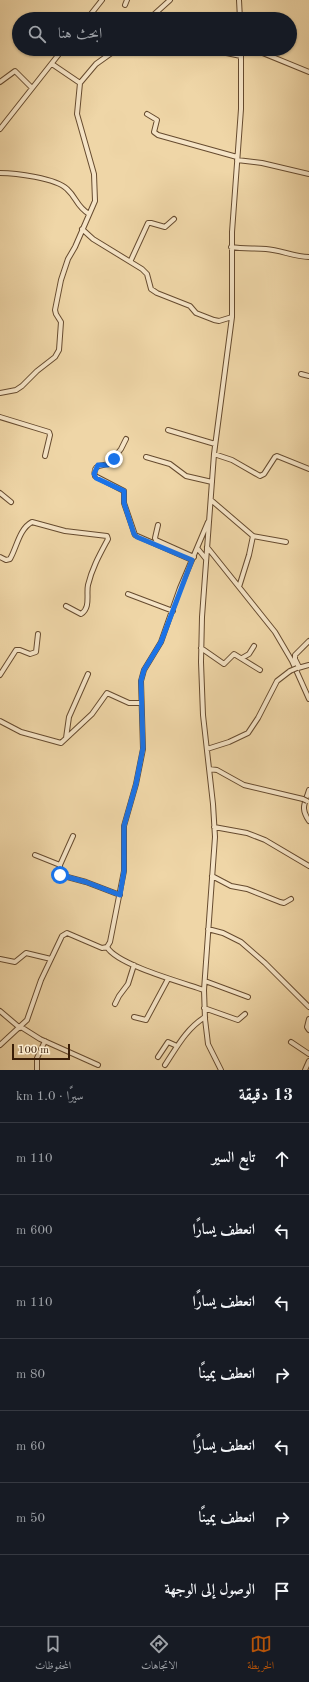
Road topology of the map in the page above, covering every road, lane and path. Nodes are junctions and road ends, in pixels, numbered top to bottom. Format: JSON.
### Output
{"nodes":[{"id":1,"x":102,"y":0,"type":"edge"},
{"id":2,"x":126,"y":0,"type":"edge"},
{"id":3,"x":170,"y":0,"type":"edge"},
{"id":4,"x":239,"y":0,"type":"edge"},
{"id":5,"x":125,"y":5,"type":"dead end"},
{"id":6,"x":93,"y":12,"type":"edge"},
{"id":7,"x":157,"y":12,"type":"edge"},
{"id":8,"x":240,"y":12,"type":"edge"},
{"id":9,"x":58,"y":56,"type":"edge"},
{"id":10,"x":107,"y":56,"type":"edge"},
{"id":11,"x":241,"y":56,"type":"edge"},
{"id":12,"x":270,"y":56,"type":"edge"},
{"id":13,"x":52,"y":64,"type":"junction"},
{"id":14,"x":309,"y":72,"type":"edge"},
{"id":15,"x":0,"y":82,"type":"edge"},
{"id":16,"x":80,"y":83,"type":"junction"},
{"id":17,"x":32,"y":88,"type":"junction"},
{"id":18,"x":147,"y":114,"type":"dead end"},
{"id":19,"x":0,"y":129,"type":"edge"},
{"id":20,"x":237,"y":159,"type":"junction"},
{"id":21,"x":0,"y":173,"type":"edge"},
{"id":22,"x":309,"y":174,"type":"edge"},
{"id":23,"x":89,"y":214,"type":"junction"},
{"id":24,"x":174,"y":219,"type":"dead end"},
{"id":25,"x":82,"y":229,"type":"junction"},
{"id":26,"x":231,"y":246,"type":"junction"},
{"id":27,"x":309,"y":257,"type":"edge"},
{"id":28,"x":131,"y":260,"type":"junction"},
{"id":29,"x":232,"y":317,"type":"junction"},
{"id":30,"x":301,"y":374,"type":"dead end"},
{"id":31,"x":309,"y":376,"type":"edge"},
{"id":32,"x":0,"y":393,"type":"edge"},
{"id":33,"x":0,"y":417,"type":"edge"},
{"id":34,"x":168,"y":430,"type":"dead end"},
{"id":35,"x":126,"y":439,"type":"dead end"},
{"id":36,"x":215,"y":444,"type":"junction"},
{"id":37,"x":214,"y":454,"type":"junction"},
{"id":38,"x":45,"y":456,"type":"dead end"},
{"id":39,"x":146,"y":457,"type":"dead end"},
{"id":40,"x":309,"y":469,"type":"edge"},
{"id":41,"x":212,"y":482,"type":"junction"},
{"id":42,"x":0,"y":494,"type":"edge"},
{"id":43,"x":210,"y":500,"type":"junction"},
{"id":44,"x":11,"y":502,"type":"dead end"},
{"id":45,"x":210,"y":518,"type":"junction"},
{"id":46,"x":158,"y":525,"type":"dead end"},
{"id":47,"x":253,"y":536,"type":"junction"},
{"id":48,"x":286,"y":542,"type":"dead end"},
{"id":49,"x":207,"y":547,"type":"junction"},
{"id":50,"x":198,"y":549,"type":"junction"},
{"id":51,"x":0,"y":557,"type":"edge"},
{"id":52,"x":193,"y":559,"type":"junction"},
{"id":53,"x":206,"y":559,"type":"junction"},
{"id":54,"x":239,"y":587,"type":"junction"},
{"id":55,"x":128,"y":594,"type":"dead end"},
{"id":56,"x":66,"y":606,"type":"dead end"},
{"id":57,"x":173,"y":611,"type":"junction"},
{"id":58,"x":38,"y":634,"type":"dead end"},
{"id":59,"x":309,"y":641,"type":"edge"},
{"id":60,"x":254,"y":646,"type":"dead end"},
{"id":61,"x":201,"y":648,"type":"junction"},
{"id":62,"x":242,"y":658,"type":"junction"},
{"id":63,"x":309,"y":665,"type":"edge"},
{"id":64,"x":298,"y":667,"type":"junction"},
{"id":65,"x":260,"y":670,"type":"dead end"},
{"id":66,"x":88,"y":674,"type":"dead end"},
{"id":67,"x":0,"y":675,"type":"edge"},
{"id":68,"x":309,"y":699,"type":"edge"},
{"id":69,"x":141,"y":703,"type":"junction"},
{"id":70,"x":0,"y":721,"type":"edge"},
{"id":71,"x":66,"y":739,"type":"junction"},
{"id":72,"x":207,"y":749,"type":"junction"},
{"id":73,"x":209,"y":769,"type":"junction"},
{"id":74,"x":309,"y":790,"type":"edge"},
{"id":75,"x":306,"y":800,"type":"edge"},
{"id":76,"x":309,"y":821,"type":"edge"},
{"id":77,"x":214,"y":827,"type":"junction"},
{"id":78,"x":73,"y":836,"type":"dead end"},
{"id":79,"x":35,"y":854,"type":"dead end"},
{"id":80,"x":60,"y":865,"type":"junction"},
{"id":81,"x":309,"y":866,"type":"edge"},
{"id":82,"x":212,"y":876,"type":"junction"},
{"id":83,"x":120,"y":895,"type":"junction"},
{"id":84,"x":291,"y":898,"type":"dead end"},
{"id":85,"x":208,"y":928,"type":"junction"},
{"id":86,"x":107,"y":947,"type":"junction"},
{"id":87,"x":51,"y":958,"type":"junction"},
{"id":88,"x":0,"y":959,"type":"edge"},
{"id":89,"x":134,"y":965,"type":"junction"},
{"id":90,"x":168,"y":979,"type":"junction"},
{"id":91,"x":205,"y":981,"type":"junction"},
{"id":92,"x":204,"y":990,"type":"junction"},
{"id":93,"x":248,"y":997,"type":"dead end"},
{"id":94,"x":115,"y":1004,"type":"dead end"},
{"id":95,"x":309,"y":1007,"type":"edge"},
{"id":96,"x":204,"y":1008,"type":"junction"},
{"id":97,"x":0,"y":1011,"type":"edge"},
{"id":98,"x":245,"y":1014,"type":"dead end"},
{"id":99,"x":134,"y":1017,"type":"dead end"},
{"id":100,"x":205,"y":1017,"type":"junction"},
{"id":101,"x":309,"y":1018,"type":"edge"},
{"id":102,"x":21,"y":1027,"type":"junction"},
{"id":103,"x":309,"y":1030,"type":"edge"},
{"id":104,"x":44,"y":1041,"type":"junction"},
{"id":105,"x":291,"y":1042,"type":"dead end"},
{"id":106,"x":0,"y":1045,"type":"edge"},
{"id":107,"x":177,"y":1046,"type":"junction"},
{"id":108,"x":309,"y":1054,"type":"edge"},
{"id":109,"x":158,"y":1057,"type":"dead end"},
{"id":110,"x":309,"y":1061,"type":"edge"},
{"id":111,"x":98,"y":1065,"type":"dead end"},
{"id":112,"x":165,"y":1065,"type":"dead end"},
{"id":113,"x":37,"y":1070,"type":"edge"},
{"id":114,"x":221,"y":1070,"type":"edge"},
{"id":115,"x":305,"y":1070,"type":"edge"}],
"edges":[{"from":1,"to":6,"type":"street"},
{"from":2,"to":5,"type":"street"},
{"from":3,"to":7,"type":"street"},
{"from":4,"to":8,"type":"street"},
{"from":9,"to":13,"type":"street"},
{"from":10,"to":16,"type":"street"},
{"from":11,"to":20,"type":"street"},
{"from":12,"to":14,"type":"street"},
{"from":13,"to":16,"type":"street"},
{"from":13,"to":17,"type":"street"},
{"from":15,"to":17,"type":"street"},
{"from":16,"to":23,"type":"street"},
{"from":17,"to":19,"type":"street"},
{"from":18,"to":20,"type":"street"},
{"from":20,"to":22,"type":"street"},
{"from":20,"to":26,"type":"street"},
{"from":21,"to":23,"type":"street"},
{"from":23,"to":25,"type":"street"},
{"from":24,"to":28,"type":"street"},
{"from":25,"to":28,"type":"street"},
{"from":25,"to":32,"type":"street"},
{"from":26,"to":27,"type":"street"},
{"from":26,"to":29,"type":"street"},
{"from":28,"to":29,"type":"street"},
{"from":29,"to":36,"type":"street"},
{"from":30,"to":31,"type":"street"},
{"from":33,"to":38,"type":"street"},
{"from":34,"to":36,"type":"street"},
{"from":35,"to":52,"type":"street"},
{"from":36,"to":37,"type":"street"},
{"from":37,"to":40,"type":"street"},
{"from":37,"to":41,"type":"street"},
{"from":39,"to":41,"type":"street"},
{"from":41,"to":43,"type":"street"},
{"from":42,"to":44,"type":"street"},
{"from":43,"to":45,"type":"street"},
{"from":43,"to":47,"type":"street"},
{"from":45,"to":49,"type":"street"},
{"from":45,"to":50,"type":"street"},
{"from":46,"to":52,"type":"street"},
{"from":47,"to":48,"type":"street"},
{"from":47,"to":54,"type":"street"},
{"from":49,"to":53,"type":"street"},
{"from":49,"to":54,"type":"street"},
{"from":50,"to":52,"type":"street"},
{"from":50,"to":53,"type":"street"},
{"from":51,"to":56,"type":"street"},
{"from":52,"to":57,"type":"street"},
{"from":53,"to":61,"type":"street"},
{"from":54,"to":68,"type":"street"},
{"from":55,"to":57,"type":"street"},
{"from":57,"to":69,"type":"street"},
{"from":58,"to":67,"type":"street"},
{"from":59,"to":64,"type":"street"},
{"from":60,"to":62,"type":"street"},
{"from":61,"to":62,"type":"street"},
{"from":61,"to":72,"type":"street"},
{"from":62,"to":65,"type":"street"},
{"from":63,"to":64,"type":"street"},
{"from":64,"to":72,"type":"street","bridge":true},
{"from":66,"to":71,"type":"street"},
{"from":69,"to":71,"type":"street"},
{"from":69,"to":83,"type":"street"},
{"from":70,"to":71,"type":"street"},
{"from":72,"to":73,"type":"street"},
{"from":73,"to":75,"type":"street"},
{"from":73,"to":77,"type":"street"},
{"from":74,"to":76,"type":"street"},
{"from":77,"to":81,"type":"street"},
{"from":77,"to":82,"type":"street"},
{"from":78,"to":80,"type":"street"},
{"from":79,"to":80,"type":"street"},
{"from":80,"to":83,"type":"street"},
{"from":82,"to":84,"type":"street"},
{"from":82,"to":85,"type":"street"},
{"from":83,"to":86,"type":"street"},
{"from":85,"to":91,"type":"street"},
{"from":85,"to":95,"type":"street"},
{"from":86,"to":87,"type":"street"},
{"from":86,"to":89,"type":"street"},
{"from":87,"to":88,"type":"street"},
{"from":87,"to":102,"type":"street"},
{"from":89,"to":90,"type":"street"},
{"from":89,"to":94,"type":"street"},
{"from":90,"to":92,"type":"street"},
{"from":90,"to":99,"type":"street"},
{"from":91,"to":92,"type":"street"},
{"from":91,"to":93,"type":"street"},
{"from":92,"to":96,"type":"street"},
{"from":96,"to":98,"type":"street"},
{"from":96,"to":100,"type":"street"},
{"from":97,"to":102,"type":"street"},
{"from":100,"to":107,"type":"street"},
{"from":100,"to":114,"type":"street"},
{"from":101,"to":103,"type":"street"},
{"from":102,"to":104,"type":"street"},
{"from":102,"to":106,"type":"street"},
{"from":104,"to":111,"type":"street"},
{"from":104,"to":113,"type":"street"},
{"from":105,"to":108,"type":"street"},
{"from":107,"to":109,"type":"street"},
{"from":107,"to":112,"type":"street"},
{"from":110,"to":115,"type":"street"}]}
